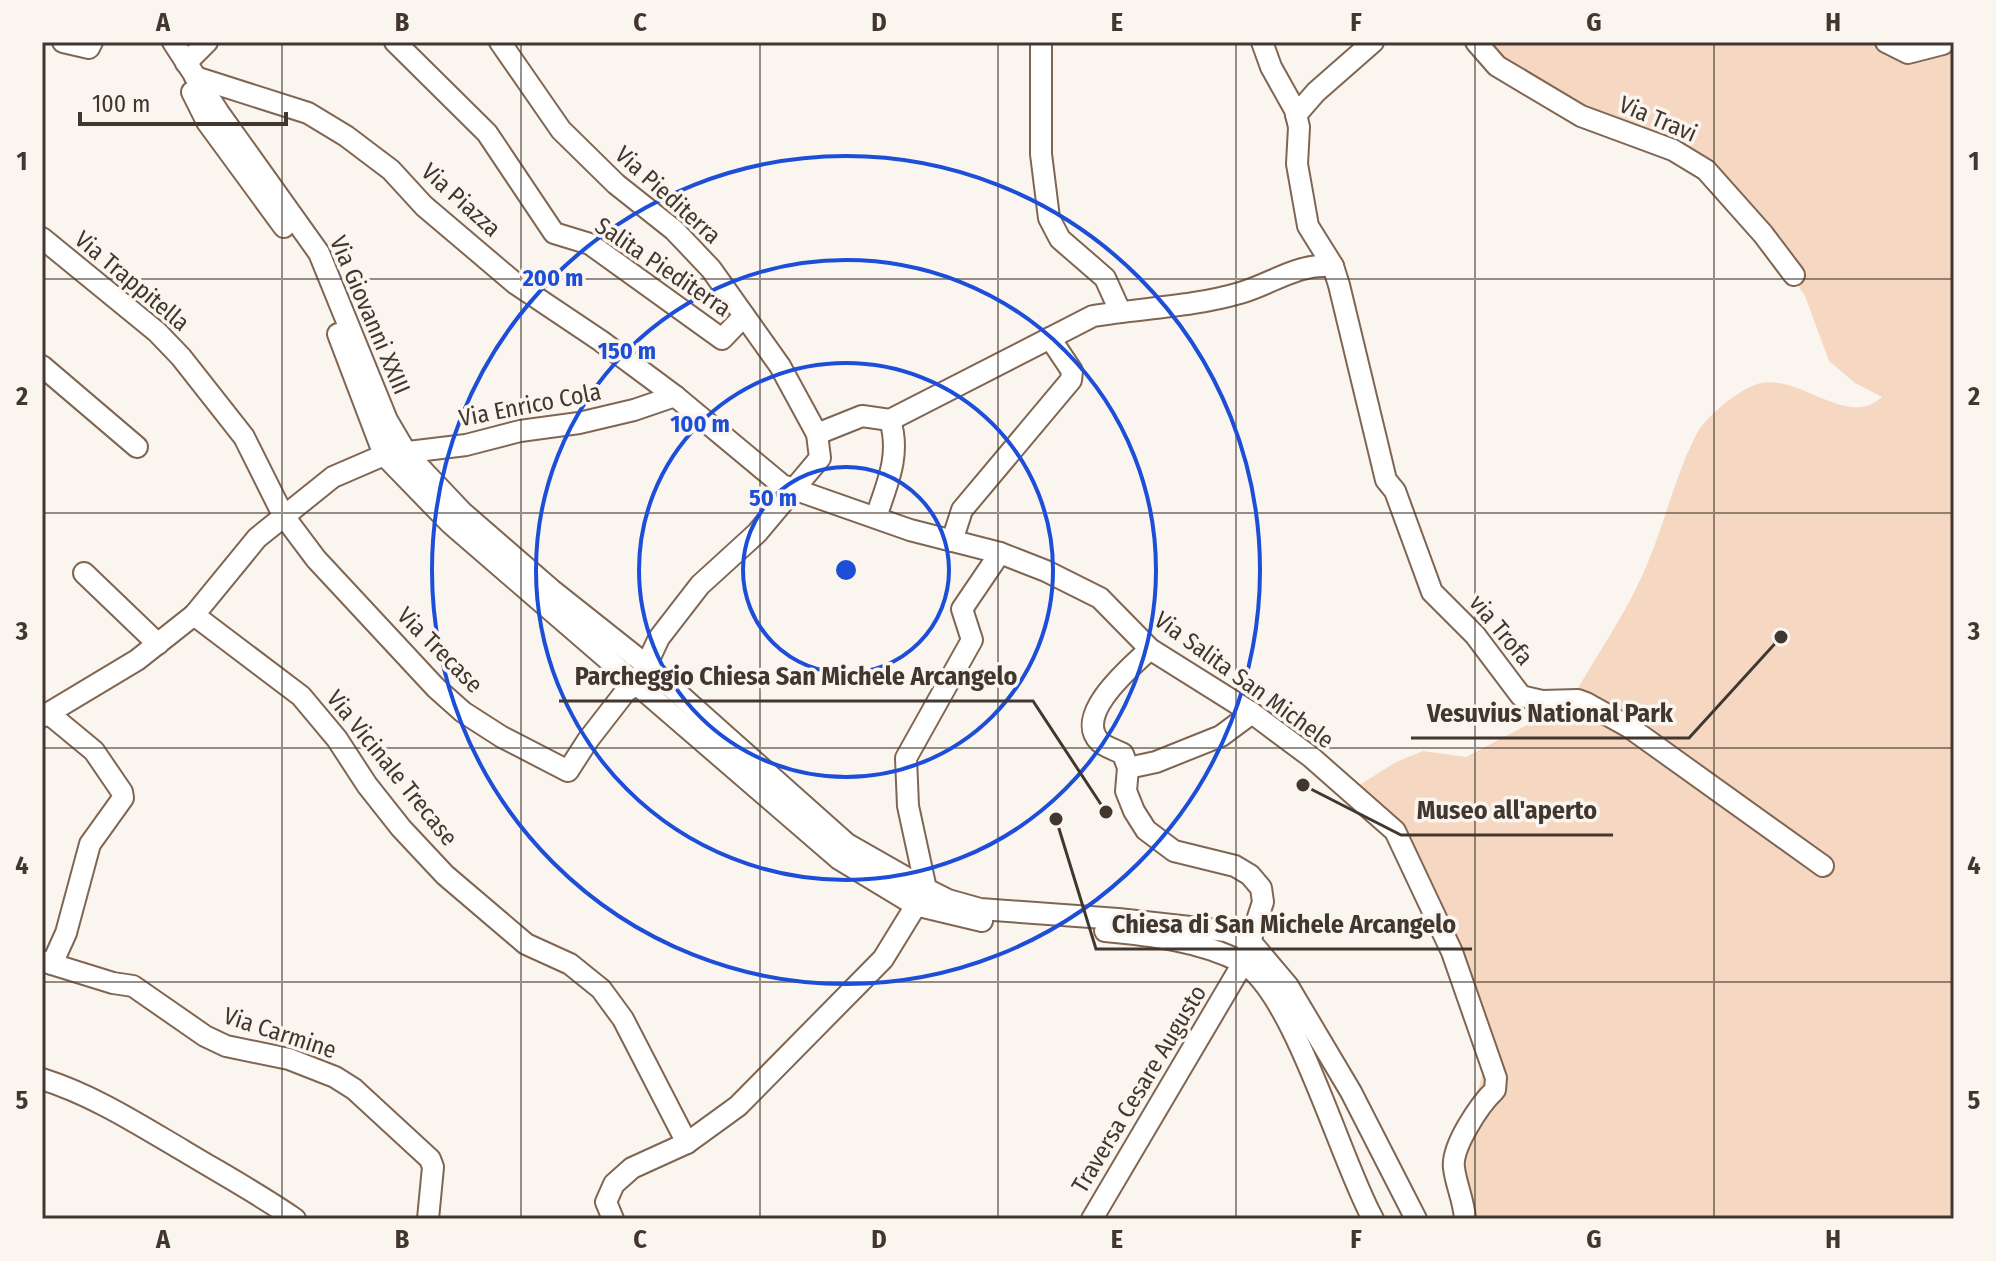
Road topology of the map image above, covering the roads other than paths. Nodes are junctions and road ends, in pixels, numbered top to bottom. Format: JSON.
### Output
{"nodes":[{"id":1,"x":63,"y":42,"type":"edge"},
{"id":2,"x":92,"y":42,"type":"edge"},
{"id":3,"x":162,"y":42,"type":"edge"},
{"id":4,"x":173,"y":42,"type":"edge"},
{"id":5,"x":207,"y":42,"type":"edge"},
{"id":6,"x":395,"y":42,"type":"edge"},
{"id":7,"x":500,"y":42,"type":"edge"},
{"id":8,"x":1041,"y":42,"type":"edge"},
{"id":9,"x":1262,"y":42,"type":"edge"},
{"id":10,"x":1373,"y":42,"type":"edge"},
{"id":11,"x":1476,"y":42,"type":"edge"},
{"id":12,"x":1886,"y":42,"type":"edge"},
{"id":13,"x":1943,"y":44,"type":"edge"},
{"id":14,"x":191,"y":70,"type":"junction"},
{"id":15,"x":1296,"y":115,"type":"junction"},
{"id":16,"x":42,"y":238,"type":"edge"},
{"id":17,"x":1333,"y":266,"type":"junction"},
{"id":18,"x":1794,"y":275,"type":"dead end"},
{"id":19,"x":1120,"y":311,"type":"junction"},
{"id":20,"x":744,"y":316,"type":"junction"},
{"id":21,"x":1050,"y":338,"type":"junction"},
{"id":22,"x":42,"y":366,"type":"edge"},
{"id":23,"x":675,"y":396,"type":"junction"},
{"id":24,"x":890,"y":420,"type":"junction"},
{"id":25,"x":817,"y":434,"type":"junction"},
{"id":26,"x":137,"y":447,"type":"dead end"},
{"id":27,"x":407,"y":454,"type":"junction"},
{"id":28,"x":384,"y":455,"type":"junction"},
{"id":29,"x":267,"y":483,"type":"joint"},
{"id":30,"x":796,"y":491,"type":"junction"},
{"id":31,"x":283,"y":515,"type":"junction"},
{"id":32,"x":876,"y":517,"type":"junction"},
{"id":33,"x":952,"y":541,"type":"junction"},
{"id":34,"x":1000,"y":553,"type":"junction"},
{"id":35,"x":84,"y":573,"type":"dead end"},
{"id":36,"x":194,"y":615,"type":"junction"},
{"id":37,"x":158,"y":644,"type":"junction"},
{"id":38,"x":1150,"y":649,"type":"junction"},
{"id":39,"x":645,"y":664,"type":"junction"},
{"id":40,"x":637,"y":685,"type":"junction"},
{"id":41,"x":1252,"y":713,"type":"junction"},
{"id":42,"x":45,"y":715,"type":"edge"},
{"id":43,"x":1128,"y":768,"type":"junction"},
{"id":44,"x":1823,"y":866,"type":"dead end"},
{"id":45,"x":921,"y":897,"type":"junction"},
{"id":46,"x":1250,"y":941,"type":"junction"},
{"id":47,"x":47,"y":963,"type":"edge"},
{"id":48,"x":1243,"y":963,"type":"junction"},
{"id":49,"x":42,"y":1079,"type":"edge"},
{"id":50,"x":687,"y":1143,"type":"junction"},
{"id":51,"x":295,"y":1219,"type":"edge"},
{"id":52,"x":428,"y":1219,"type":"edge"},
{"id":53,"x":613,"y":1219,"type":"edge"},
{"id":54,"x":1092,"y":1219,"type":"edge"},
{"id":55,"x":1373,"y":1219,"type":"edge"},
{"id":56,"x":1416,"y":1219,"type":"edge"},
{"id":57,"x":1465,"y":1219,"type":"edge"}],
"edges":[{"from":1,"to":2,"type":"street"},
{"from":3,"to":28,"type":"street","name":"Via Giovanni XXIII"},
{"from":4,"to":14,"type":"street","name":"Via Giovanni XXIII"},
{"from":5,"to":14,"type":"street"},
{"from":6,"to":20,"type":"street","name":"Salita Piediterra"},
{"from":7,"to":20,"type":"street","name":"Via Piediterra"},
{"from":8,"to":19,"type":"street"},
{"from":9,"to":15,"type":"street"},
{"from":10,"to":15,"type":"street"},
{"from":11,"to":18,"type":"street","name":"Via Travi"},
{"from":12,"to":13,"type":"street"},
{"from":14,"to":23,"type":"street","name":"Via Piazza"},
{"from":14,"to":27,"type":"street","name":"Via Giovanni XXIII"},
{"from":15,"to":17,"type":"street","name":"via Trofa"},
{"from":16,"to":29,"type":"street","name":"Via Trappitella"},
{"from":17,"to":19,"type":"street"},
{"from":17,"to":44,"type":"street","name":"via Trofa"},
{"from":19,"to":21,"type":"street"},
{"from":20,"to":25,"type":"street","name":"Via Piediterra"},
{"from":21,"to":24,"type":"street"},
{"from":21,"to":33,"type":"street"},
{"from":22,"to":26,"type":"street"},
{"from":23,"to":27,"type":"street","name":"Via Enrico Cola"},
{"from":23,"to":30,"type":"street"},
{"from":24,"to":25,"type":"street"},
{"from":24,"to":32,"type":"street"},
{"from":25,"to":30,"type":"street"},
{"from":27,"to":28,"type":"street","name":"Via Enrico Cola"},
{"from":27,"to":39,"type":"street","name":"Via Giovanni XXIII"},
{"from":28,"to":31,"type":"street"},
{"from":28,"to":40,"type":"street"},
{"from":29,"to":31,"type":"street","name":"Via Trecase"},
{"from":30,"to":32,"type":"street","name":"Via Salita San Michele"},
{"from":30,"to":39,"type":"street"},
{"from":31,"to":36,"type":"street"},
{"from":31,"to":40,"type":"street","name":"Via Trecase"},
{"from":32,"to":33,"type":"street","name":"Via Salita San Michele"},
{"from":33,"to":34,"type":"street","name":"Via Salita San Michele"},
{"from":34,"to":38,"type":"street","name":"Via Salita San Michele"},
{"from":34,"to":45,"type":"street"},
{"from":35,"to":37,"type":"street"},
{"from":36,"to":37,"type":"street"},
{"from":36,"to":50,"type":"street","name":"Via Vicinale Trecase"},
{"from":37,"to":42,"type":"street"},
{"from":38,"to":41,"type":"street","name":"Via Salita San Michele"},
{"from":38,"to":43,"type":"street"},
{"from":39,"to":40,"type":"street"},
{"from":39,"to":45,"type":"street","name":"Via Giovanni XXIII"},
{"from":40,"to":45,"type":"street"},
{"from":41,"to":43,"type":"street"},
{"from":41,"to":57,"type":"street","name":"Via Salita San Michele"},
{"from":42,"to":47,"type":"street"},
{"from":43,"to":46,"type":"street","name":"Traversa Cesare Augusto"},
{"from":45,"to":46,"type":"street"},
{"from":45,"to":48,"type":"street"},
{"from":45,"to":50,"type":"street"},
{"from":46,"to":48,"type":"street","name":"Traversa Cesare Augusto"},
{"from":46,"to":56,"type":"street"},
{"from":47,"to":52,"type":"street","name":"Via Carmine"},
{"from":48,"to":54,"type":"street","name":"Traversa Cesare Augusto"},
{"from":48,"to":55,"type":"street"},
{"from":49,"to":51,"type":"street"},
{"from":50,"to":53,"type":"street"}]}
